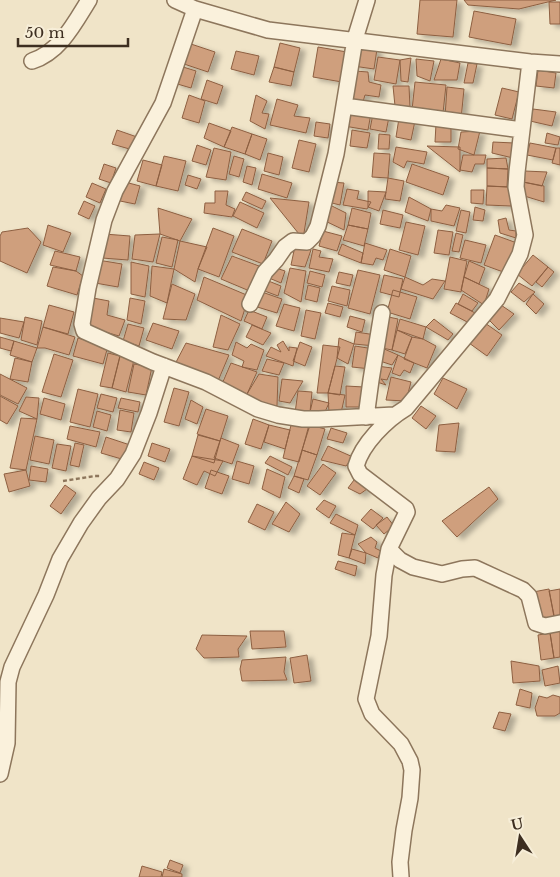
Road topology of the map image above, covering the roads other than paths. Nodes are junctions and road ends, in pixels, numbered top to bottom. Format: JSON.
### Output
{"nodes":[{"id":1,"x":89,"y":0,"type":"edge"},
{"id":2,"x":174,"y":0,"type":"edge"},
{"id":3,"x":367,"y":0,"type":"edge"},
{"id":4,"x":195,"y":10,"type":"junction"},
{"id":5,"x":355,"y":39,"type":"junction"},
{"id":6,"x":32,"y":61,"type":"dead end"},
{"id":7,"x":530,"y":62,"type":"junction"},
{"id":8,"x":560,"y":64,"type":"edge"},
{"id":9,"x":344,"y":106,"type":"junction"},
{"id":10,"x":522,"y":130,"type":"junction"},
{"id":11,"x":250,"y":304,"type":"dead end"},
{"id":12,"x":382,"y":313,"type":"dead end"},
{"id":13,"x":164,"y":366,"type":"junction"},
{"id":14,"x":394,"y":415,"type":"junction"},
{"id":15,"x":366,"y":417,"type":"junction"},
{"id":16,"x":389,"y":549,"type":"junction"},
{"id":17,"x":560,"y":623,"type":"edge"},
{"id":18,"x":0,"y":774,"type":"edge"},
{"id":19,"x":401,"y":877,"type":"edge"}],
"edges":[{"from":1,"to":6,"type":"street"},
{"from":2,"to":4,"type":"street"},
{"from":3,"to":5,"type":"street"},
{"from":4,"to":5,"type":"street"},
{"from":4,"to":13,"type":"street"},
{"from":5,"to":7,"type":"street"},
{"from":5,"to":9,"type":"street"},
{"from":7,"to":8,"type":"street"},
{"from":7,"to":10,"type":"street"},
{"from":9,"to":10,"type":"street"},
{"from":9,"to":11,"type":"street"},
{"from":10,"to":14,"type":"street"},
{"from":12,"to":15,"type":"street"},
{"from":13,"to":15,"type":"street"},
{"from":13,"to":18,"type":"street"},
{"from":14,"to":15,"type":"street"},
{"from":14,"to":16,"type":"street"},
{"from":16,"to":17,"type":"street"},
{"from":16,"to":19,"type":"street"}]}
